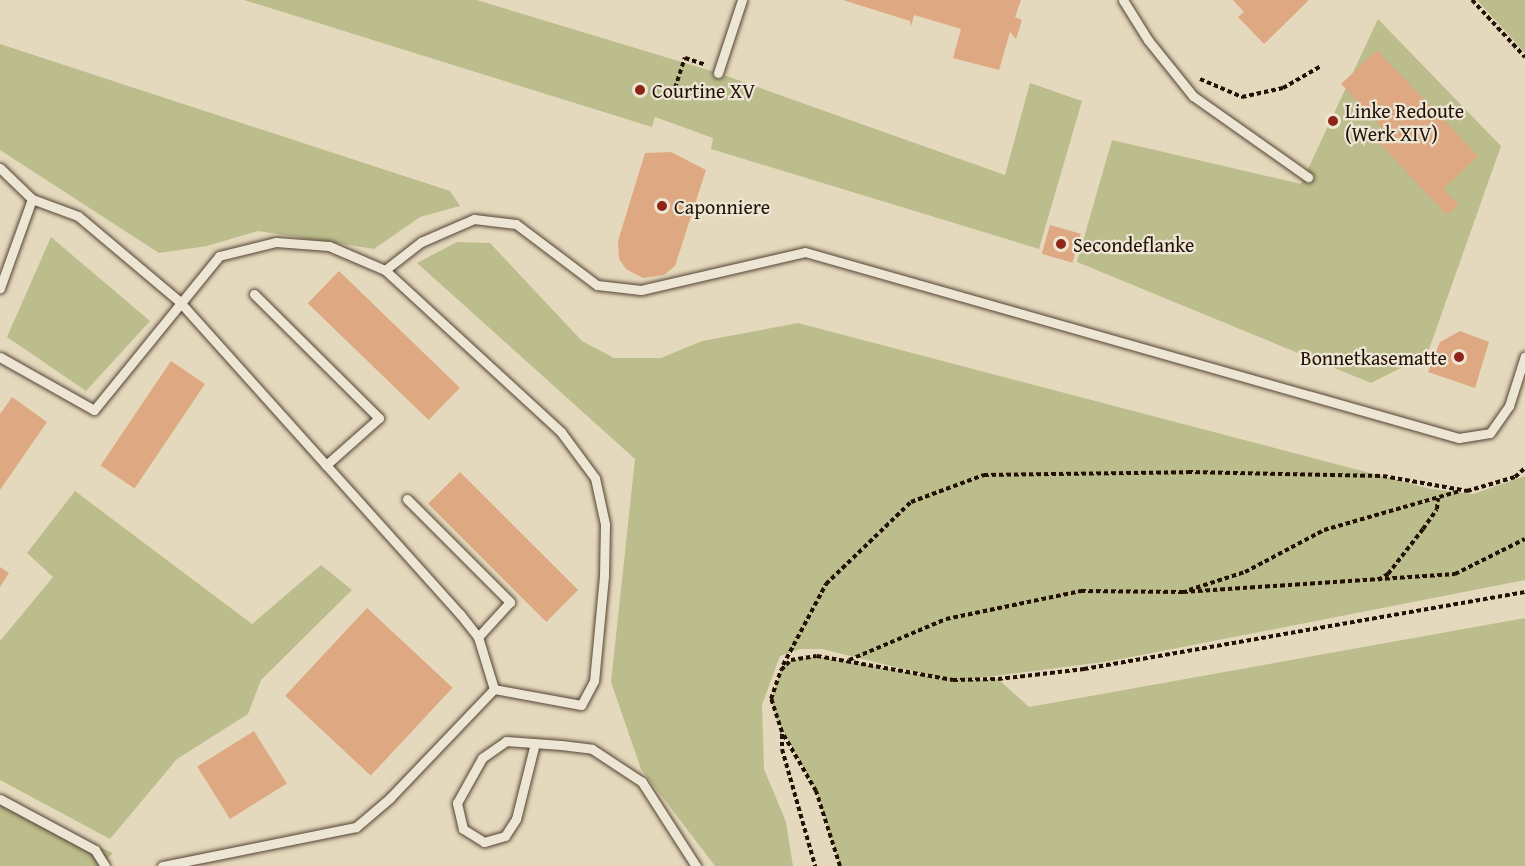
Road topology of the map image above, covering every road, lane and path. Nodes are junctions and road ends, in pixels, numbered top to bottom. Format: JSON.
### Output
{"nodes":[{"id":1,"x":742,"y":0,"type":"edge"},
{"id":2,"x":1123,"y":0,"type":"edge"},
{"id":3,"x":1472,"y":0,"type":"edge"},
{"id":4,"x":1525,"y":57,"type":"edge"},
{"id":5,"x":1321,"y":66,"type":"dead end"},
{"id":6,"x":718,"y":71,"type":"joint"},
{"id":7,"x":1192,"y":73,"type":"dead end"},
{"id":8,"x":675,"y":88,"type":"dead end"},
{"id":9,"x":0,"y":168,"type":"edge"},
{"id":10,"x":1308,"y":177,"type":"dead end"},
{"id":11,"x":32,"y":199,"type":"junction"},
{"id":12,"x":385,"y":270,"type":"junction"},
{"id":13,"x":0,"y":288,"type":"edge"},
{"id":14,"x":254,"y":294,"type":"dead end"},
{"id":15,"x":179,"y":301,"type":"junction"},
{"id":16,"x":1525,"y":356,"type":"edge"},
{"id":17,"x":0,"y":357,"type":"edge"},
{"id":18,"x":326,"y":465,"type":"junction"},
{"id":19,"x":1525,"y":468,"type":"edge"},
{"id":20,"x":1468,"y":491,"type":"junction"},
{"id":21,"x":1438,"y":498,"type":"junction"},
{"id":22,"x":408,"y":499,"type":"dead end"},
{"id":23,"x":1525,"y":539,"type":"edge"},
{"id":24,"x":1376,"y":581,"type":"junction"},
{"id":25,"x":1183,"y":592,"type":"junction"},
{"id":26,"x":1525,"y":592,"type":"edge"},
{"id":27,"x":478,"y":637,"type":"junction"},
{"id":28,"x":848,"y":660,"type":"junction"},
{"id":29,"x":781,"y":670,"type":"junction"},
{"id":30,"x":494,"y":689,"type":"junction"},
{"id":31,"x":782,"y":732,"type":"junction"},
{"id":32,"x":535,"y":743,"type":"junction"},
{"id":33,"x":0,"y":799,"type":"edge"},
{"id":34,"x":105,"y":866,"type":"edge"},
{"id":35,"x":162,"y":866,"type":"edge"},
{"id":36,"x":696,"y":866,"type":"edge"},
{"id":37,"x":815,"y":866,"type":"edge"},
{"id":38,"x":840,"y":866,"type":"edge"}],
"edges":[{"from":1,"to":6,"type":"lane"},
{"from":2,"to":10,"type":"lane"},
{"from":3,"to":4,"type":"path"},
{"from":5,"to":7,"type":"path"},
{"from":6,"to":8,"type":"path"},
{"from":9,"to":11,"type":"lane"},
{"from":11,"to":13,"type":"lane"},
{"from":11,"to":15,"type":"lane"},
{"from":12,"to":15,"type":"lane"},
{"from":12,"to":16,"type":"lane"},
{"from":12,"to":30,"type":"lane"},
{"from":14,"to":18,"type":"lane"},
{"from":15,"to":17,"type":"lane"},
{"from":15,"to":18,"type":"lane"},
{"from":18,"to":27,"type":"lane"},
{"from":19,"to":20,"type":"path"},
{"from":20,"to":21,"type":"path"},
{"from":20,"to":29,"type":"path"},
{"from":21,"to":24,"type":"path"},
{"from":21,"to":25,"type":"path"},
{"from":22,"to":27,"type":"lane"},
{"from":23,"to":24,"type":"path"},
{"from":24,"to":25,"type":"path"},
{"from":25,"to":28,"type":"path"},
{"from":26,"to":28,"type":"path"},
{"from":27,"to":30,"type":"lane"},
{"from":28,"to":29,"type":"path"},
{"from":29,"to":31,"type":"path"},
{"from":30,"to":35,"type":"lane"},
{"from":31,"to":37,"type":"path"},
{"from":31,"to":38,"type":"path"},
{"from":32,"to":32,"type":"lane"},
{"from":32,"to":36,"type":"lane"},
{"from":33,"to":34,"type":"lane"}]}
